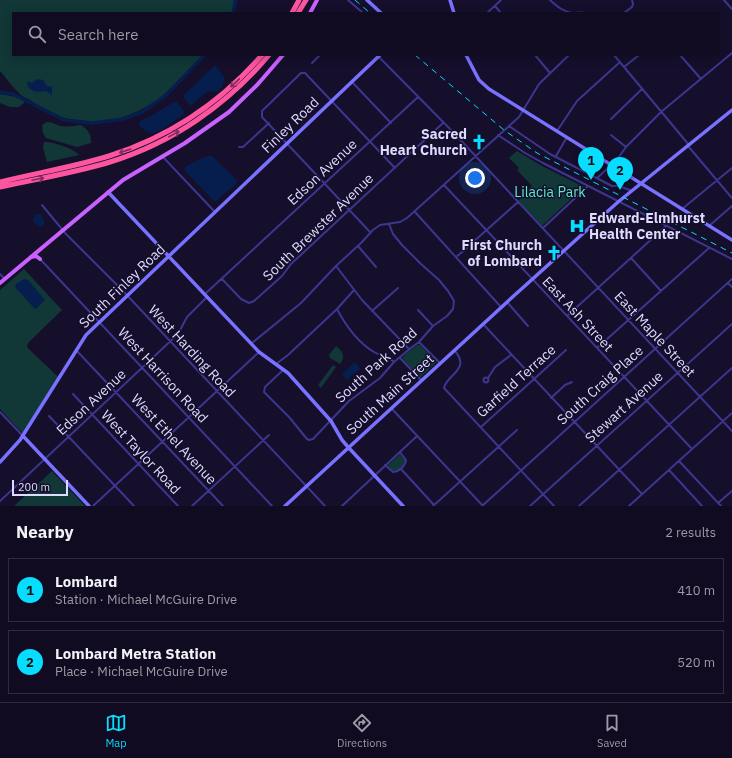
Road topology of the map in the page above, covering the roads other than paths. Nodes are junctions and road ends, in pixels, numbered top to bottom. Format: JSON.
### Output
{"nodes":[{"id":1,"x":299,"y":0,"type":"edge"},
{"id":2,"x":306,"y":0,"type":"edge"},
{"id":3,"x":317,"y":0,"type":"edge"},
{"id":4,"x":348,"y":0,"type":"edge"},
{"id":5,"x":367,"y":0,"type":"edge"},
{"id":6,"x":450,"y":0,"type":"edge"},
{"id":7,"x":501,"y":0,"type":"edge"},
{"id":8,"x":550,"y":0,"type":"edge"},
{"id":9,"x":632,"y":0,"type":"edge"},
{"id":10,"x":724,"y":0,"type":"edge"},
{"id":11,"x":495,"y":6,"type":"junction"},
{"id":12,"x":732,"y":10,"type":"edge"},
{"id":13,"x":293,"y":12,"type":"edge"},
{"id":14,"x":299,"y":12,"type":"edge"},
{"id":15,"x":311,"y":12,"type":"edge"},
{"id":16,"x":362,"y":12,"type":"edge"},
{"id":17,"x":380,"y":12,"type":"edge"},
{"id":18,"x":454,"y":12,"type":"edge"},
{"id":19,"x":488,"y":12,"type":"edge"},
{"id":20,"x":500,"y":12,"type":"edge"},
{"id":21,"x":571,"y":12,"type":"edge"},
{"id":22,"x":625,"y":12,"type":"edge"},
{"id":23,"x":732,"y":55,"type":"edge"},
{"id":24,"x":261,"y":56,"type":"edge"},
{"id":25,"x":268,"y":56,"type":"edge"},
{"id":26,"x":282,"y":56,"type":"edge"},
{"id":27,"x":319,"y":56,"type":"edge"},
{"id":28,"x":377,"y":56,"type":"edge"},
{"id":29,"x":379,"y":56,"type":"edge"},
{"id":30,"x":466,"y":56,"type":"edge"},
{"id":31,"x":536,"y":56,"type":"edge"},
{"id":32,"x":568,"y":56,"type":"edge"},
{"id":33,"x":615,"y":56,"type":"edge"},
{"id":34,"x":638,"y":56,"type":"edge"},
{"id":35,"x":681,"y":56,"type":"edge"},
{"id":36,"x":620,"y":62,"type":"junction"},
{"id":37,"x":312,"y":63,"type":"dead end"},
{"id":38,"x":624,"y":68,"type":"junction"},
{"id":39,"x":550,"y":72,"type":"junction"},
{"id":40,"x":701,"y":79,"type":"junction"},
{"id":41,"x":352,"y":81,"type":"junction"},
{"id":42,"x":642,"y":89,"type":"junction"},
{"id":43,"x":418,"y":97,"type":"junction"},
{"id":44,"x":331,"y":101,"type":"junction"},
{"id":45,"x":524,"y":110,"type":"junction"},
{"id":46,"x":732,"y":110,"type":"edge"},
{"id":47,"x":661,"y":112,"type":"junction"},
{"id":48,"x":611,"y":119,"type":"dead end"},
{"id":49,"x":269,"y":123,"type":"junction"},
{"id":50,"x":391,"y":123,"type":"junction"},
{"id":51,"x":444,"y":123,"type":"junction"},
{"id":52,"x":509,"y":126,"type":"junction"},
{"id":53,"x":557,"y":131,"type":"junction"},
{"id":54,"x":498,"y":135,"type":"junction"},
{"id":55,"x":611,"y":135,"type":"dead end"},
{"id":56,"x":567,"y":138,"type":"junction"},
{"id":57,"x":370,"y":142,"type":"junction"},
{"id":58,"x":287,"y":143,"type":"junction"},
{"id":59,"x":688,"y":146,"type":"junction"},
{"id":60,"x":239,"y":147,"type":"dead end"},
{"id":61,"x":626,"y":147,"type":"junction"},
{"id":62,"x":162,"y":156,"type":"junction"},
{"id":63,"x":475,"y":156,"type":"junction"},
{"id":64,"x":556,"y":156,"type":"junction"},
{"id":65,"x":612,"y":165,"type":"junction"},
{"id":66,"x":395,"y":168,"type":"junction"},
{"id":67,"x":732,"y":168,"type":"edge"},
{"id":68,"x":597,"y":178,"type":"junction"},
{"id":69,"x":717,"y":180,"type":"junction"},
{"id":70,"x":0,"y":182,"type":"edge"},
{"id":71,"x":325,"y":184,"type":"junction"},
{"id":72,"x":641,"y":184,"type":"junction"},
{"id":73,"x":444,"y":185,"type":"junction"},
{"id":74,"x":0,"y":187,"type":"edge"},
{"id":75,"x":588,"y":187,"type":"junction"},
{"id":76,"x":632,"y":191,"type":"junction"},
{"id":77,"x":108,"y":192,"type":"junction"},
{"id":78,"x":732,"y":198,"type":"edge"},
{"id":79,"x":518,"y":202,"type":"junction"},
{"id":80,"x":618,"y":202,"type":"junction"},
{"id":81,"x":42,"y":205,"type":"dead end"},
{"id":82,"x":732,"y":206,"type":"edge"},
{"id":83,"x":682,"y":209,"type":"junction"},
{"id":84,"x":349,"y":210,"type":"junction"},
{"id":85,"x":215,"y":212,"type":"junction"},
{"id":86,"x":415,"y":212,"type":"junction"},
{"id":87,"x":389,"y":224,"type":"junction"},
{"id":88,"x":666,"y":226,"type":"junction"},
{"id":89,"x":709,"y":226,"type":"junction"},
{"id":90,"x":542,"y":228,"type":"junction"},
{"id":91,"x":63,"y":230,"type":"junction"},
{"id":92,"x":486,"y":230,"type":"junction"},
{"id":93,"x":370,"y":232,"type":"junction"},
{"id":94,"x":732,"y":240,"type":"edge"},
{"id":95,"x":472,"y":243,"type":"dead end"},
{"id":96,"x":358,"y":246,"type":"junction"},
{"id":97,"x":467,"y":248,"type":"dead end"},
{"id":98,"x":709,"y":248,"type":"junction"},
{"id":99,"x":38,"y":251,"type":"junction"},
{"id":100,"x":564,"y":251,"type":"junction"},
{"id":101,"x":169,"y":256,"type":"junction"},
{"id":102,"x":31,"y":257,"type":"junction"},
{"id":103,"x":456,"y":258,"type":"junction"},
{"id":104,"x":631,"y":258,"type":"junction"},
{"id":105,"x":40,"y":259,"type":"junction"},
{"id":106,"x":732,"y":259,"type":"edge"},
{"id":107,"x":336,"y":266,"type":"junction"},
{"id":108,"x":376,"y":267,"type":"dead end"},
{"id":109,"x":0,"y":274,"type":"edge"},
{"id":110,"x":4,"y":279,"type":"junction"},
{"id":111,"x":222,"y":279,"type":"junction"},
{"id":112,"x":532,"y":279,"type":"junction"},
{"id":113,"x":732,"y":280,"type":"edge"},
{"id":114,"x":0,"y":283,"type":"edge"},
{"id":115,"x":728,"y":283,"type":"junction"},
{"id":116,"x":732,"y":287,"type":"edge"},
{"id":117,"x":398,"y":288,"type":"dead end"},
{"id":118,"x":598,"y":288,"type":"junction"},
{"id":119,"x":354,"y":290,"type":"junction"},
{"id":120,"x":662,"y":291,"type":"junction"},
{"id":121,"x":127,"y":296,"type":"junction"},
{"id":122,"x":206,"y":296,"type":"junction"},
{"id":123,"x":507,"y":302,"type":"junction"},
{"id":124,"x":501,"y":307,"type":"junction"},
{"id":125,"x":337,"y":309,"type":"junction"},
{"id":126,"x":418,"y":310,"type":"dead end"},
{"id":127,"x":372,"y":311,"type":"junction"},
{"id":128,"x":567,"y":316,"type":"junction"},
{"id":129,"x":629,"y":321,"type":"junction"},
{"id":130,"x":99,"y":322,"type":"junction"},
{"id":131,"x":483,"y":324,"type":"junction"},
{"id":132,"x":732,"y":324,"type":"edge"},
{"id":133,"x":433,"y":326,"type":"junction"},
{"id":134,"x":528,"y":326,"type":"dead end"},
{"id":135,"x":170,"y":342,"type":"junction"},
{"id":136,"x":419,"y":342,"type":"junction"},
{"id":137,"x":251,"y":344,"type":"junction"},
{"id":138,"x":597,"y":348,"type":"junction"},
{"id":139,"x":409,"y":349,"type":"junction"},
{"id":140,"x":656,"y":349,"type":"junction"},
{"id":141,"x":76,"y":350,"type":"junction"},
{"id":142,"x":454,"y":350,"type":"junction"},
{"id":143,"x":566,"y":350,"type":"dead end"},
{"id":144,"x":259,"y":352,"type":"junction"},
{"id":145,"x":511,"y":355,"type":"junction"},
{"id":146,"x":400,"y":358,"type":"junction"},
{"id":147,"x":394,"y":362,"type":"junction"},
{"id":148,"x":440,"y":363,"type":"junction"},
{"id":149,"x":276,"y":364,"type":"junction"},
{"id":150,"x":143,"y":368,"type":"junction"},
{"id":151,"x":732,"y":368,"type":"edge"},
{"id":152,"x":284,"y":370,"type":"junction"},
{"id":153,"x":678,"y":373,"type":"junction"},
{"id":154,"x":624,"y":377,"type":"junction"},
{"id":155,"x":488,"y":378,"type":"dead end"},
{"id":156,"x":533,"y":379,"type":"junction"},
{"id":157,"x":421,"y":380,"type":"junction"},
{"id":158,"x":572,"y":382,"type":"dead end"},
{"id":159,"x":216,"y":391,"type":"junction"},
{"id":160,"x":117,"y":392,"type":"junction"},
{"id":161,"x":73,"y":394,"type":"dead end"},
{"id":162,"x":700,"y":397,"type":"junction"},
{"id":163,"x":551,"y":398,"type":"junction"},
{"id":164,"x":646,"y":401,"type":"junction"},
{"id":165,"x":391,"y":408,"type":"junction"},
{"id":166,"x":0,"y":412,"type":"edge"},
{"id":167,"x":732,"y":413,"type":"edge"},
{"id":168,"x":92,"y":414,"type":"junction"},
{"id":169,"x":49,"y":416,"type":"dead end"},
{"id":170,"x":188,"y":417,"type":"junction"},
{"id":171,"x":331,"y":421,"type":"junction"},
{"id":172,"x":723,"y":421,"type":"junction"},
{"id":173,"x":574,"y":422,"type":"junction"},
{"id":174,"x":669,"y":425,"type":"junction"},
{"id":175,"x":480,"y":427,"type":"junction"},
{"id":176,"x":517,"y":430,"type":"dead end"},
{"id":177,"x":732,"y":431,"type":"edge"},
{"id":178,"x":269,"y":435,"type":"dead end"},
{"id":179,"x":23,"y":436,"type":"junction"},
{"id":180,"x":417,"y":436,"type":"junction"},
{"id":181,"x":69,"y":437,"type":"junction"},
{"id":182,"x":262,"y":440,"type":"junction"},
{"id":183,"x":162,"y":441,"type":"junction"},
{"id":184,"x":499,"y":446,"type":"junction"},
{"id":185,"x":596,"y":446,"type":"junction"},
{"id":186,"x":348,"y":447,"type":"junction"},
{"id":187,"x":692,"y":449,"type":"junction"},
{"id":188,"x":400,"y":452,"type":"junction"},
{"id":189,"x":45,"y":459,"type":"junction"},
{"id":190,"x":1,"y":460,"type":"edge"},
{"id":191,"x":679,"y":461,"type":"junction"},
{"id":192,"x":138,"y":464,"type":"junction"},
{"id":193,"x":385,"y":465,"type":"junction"},
{"id":194,"x":235,"y":466,"type":"junction"},
{"id":195,"x":401,"y":469,"type":"junction"},
{"id":196,"x":521,"y":470,"type":"junction"},
{"id":197,"x":619,"y":470,"type":"junction"},
{"id":198,"x":668,"y":470,"type":"junction"},
{"id":199,"x":374,"y":476,"type":"junction"},
{"id":200,"x":460,"y":482,"type":"junction"},
{"id":201,"x":115,"y":486,"type":"junction"},
{"id":202,"x":306,"y":486,"type":"junction"},
{"id":203,"x":208,"y":490,"type":"junction"},
{"id":204,"x":732,"y":491,"type":"edge"},
{"id":205,"x":543,"y":494,"type":"junction"},
{"id":206,"x":642,"y":494,"type":"junction"},
{"id":207,"x":0,"y":501,"type":"edge"},
{"id":208,"x":718,"y":503,"type":"junction"},
{"id":209,"x":401,"y":505,"type":"edge"},
{"id":210,"x":89,"y":506,"type":"edge"},
{"id":211,"x":93,"y":506,"type":"edge"},
{"id":212,"x":134,"y":506,"type":"edge"},
{"id":213,"x":178,"y":506,"type":"edge"},
{"id":214,"x":192,"y":506,"type":"edge"},
{"id":215,"x":223,"y":506,"type":"edge"},
{"id":216,"x":272,"y":506,"type":"edge"},
{"id":217,"x":285,"y":506,"type":"edge"},
{"id":218,"x":324,"y":506,"type":"edge"},
{"id":219,"x":342,"y":506,"type":"edge"},
{"id":220,"x":434,"y":506,"type":"edge"},
{"id":221,"x":482,"y":506,"type":"edge"},
{"id":222,"x":530,"y":506,"type":"edge"},
{"id":223,"x":554,"y":506,"type":"edge"},
{"id":224,"x":579,"y":506,"type":"edge"},
{"id":225,"x":629,"y":506,"type":"edge"},
{"id":226,"x":702,"y":506,"type":"edge"},
{"id":227,"x":721,"y":506,"type":"edge"}],
"edges":[{"from":1,"to":13,"type":"highway"},
{"from":2,"to":14,"type":"highway"},
{"from":3,"to":15,"type":"main road"},
{"from":4,"to":16,"type":"street"},
{"from":5,"to":17,"type":"main road"},
{"from":6,"to":18,"type":"main road"},
{"from":7,"to":11,"type":"street"},
{"from":8,"to":21,"type":"street"},
{"from":9,"to":22,"type":"street"},
{"from":10,"to":12,"type":"street"},
{"from":11,"to":19,"type":"street"},
{"from":11,"to":20,"type":"street"},
{"from":23,"to":40,"type":"street"},
{"from":24,"to":70,"type":"highway","one_way":true},
{"from":74,"to":25,"type":"highway","one_way":true},
{"from":26,"to":62,"type":"main road"},
{"from":27,"to":37,"type":"street"},
{"from":28,"to":41,"type":"main road","name":"Finley Road"},
{"from":29,"to":43,"type":"street","name":"East Maple Street"},
{"from":30,"to":45,"type":"main road"},
{"from":31,"to":39,"type":"street"},
{"from":32,"to":39,"type":"street"},
{"from":33,"to":36,"type":"street"},
{"from":34,"to":38,"type":"street"},
{"from":35,"to":40,"type":"street"},
{"from":36,"to":38,"type":"street"},
{"from":36,"to":53,"type":"street"},
{"from":38,"to":42,"type":"street"},
{"from":39,"to":45,"type":"street"},
{"from":40,"to":47,"type":"street"},
{"from":41,"to":44,"type":"main road","name":"Finley Road"},
{"from":41,"to":50,"type":"street"},
{"from":42,"to":47,"type":"street"},
{"from":42,"to":48,"type":"street"},
{"from":43,"to":50,"type":"street","name":"Edson Avenue"},
{"from":43,"to":51,"type":"street","name":"East Maple Street"},
{"from":44,"to":49,"type":"street"},
{"from":44,"to":57,"type":"street"},
{"from":44,"to":58,"type":"main road","name":"Finley Road"},
{"from":45,"to":52,"type":"street"},
{"from":45,"to":53,"type":"main road"},
{"from":46,"to":59,"type":"main road","name":"South Main Street"},
{"from":47,"to":59,"type":"street"},
{"from":47,"to":61,"type":"street"},
{"from":49,"to":58,"type":"street"},
{"from":49,"to":60,"type":"street"},
{"from":50,"to":57,"type":"street","name":"Edson Avenue"},
{"from":51,"to":63,"type":"street","name":"East Maple Street"},
{"from":51,"to":66,"type":"street","name":"South Brewster Avenue"},
{"from":52,"to":54,"type":"street"},
{"from":52,"to":64,"type":"street"},
{"from":53,"to":56,"type":"main road"},
{"from":54,"to":63,"type":"street"},
{"from":54,"to":75,"type":"street"},
{"from":55,"to":61,"type":"street"},
{"from":56,"to":64,"type":"street"},
{"from":56,"to":65,"type":"main road"},
{"from":57,"to":66,"type":"street"},
{"from":57,"to":71,"type":"street","name":"Edson Avenue"},
{"from":58,"to":71,"type":"street"},
{"from":58,"to":85,"type":"main road","name":"Finley Road"},
{"from":59,"to":69,"type":"street"},
{"from":59,"to":72,"type":"main road","name":"South Main Street"},
{"from":61,"to":65,"type":"street"},
{"from":62,"to":77,"type":"main road"},
{"from":62,"to":85,"type":"street"},
{"from":63,"to":73,"type":"street"},
{"from":63,"to":79,"type":"street","name":"East Maple Street"},
{"from":64,"to":68,"type":"street"},
{"from":65,"to":68,"type":"street"},
{"from":65,"to":72,"type":"main road"},
{"from":66,"to":84,"type":"street","name":"South Brewster Avenue"},
{"from":67,"to":69,"type":"street"},
{"from":68,"to":76,"type":"street"},
{"from":69,"to":78,"type":"street"},
{"from":69,"to":83,"type":"street"},
{"from":71,"to":84,"type":"street"},
{"from":71,"to":111,"type":"street","name":"Edson Avenue"},
{"from":72,"to":76,"type":"main road","name":"South Main Street"},
{"from":72,"to":83,"type":"main road"},
{"from":73,"to":86,"type":"street"},
{"from":73,"to":92,"type":"street","name":"East Ash Street"},
{"from":75,"to":80,"type":"street"},
{"from":75,"to":90,"type":"street"},
{"from":76,"to":80,"type":"main road","name":"South Main Street"},
{"from":77,"to":91,"type":"main road"},
{"from":77,"to":101,"type":"main road"},
{"from":79,"to":90,"type":"street","name":"East Maple Street"},
{"from":79,"to":92,"type":"street"},
{"from":80,"to":88,"type":"street"},
{"from":80,"to":100,"type":"main road","name":"South Main Street"},
{"from":81,"to":91,"type":"street","name":"West Harding Road"},
{"from":82,"to":89,"type":"street"},
{"from":83,"to":89,"type":"main road"},
{"from":84,"to":93,"type":"street"},
{"from":84,"to":111,"type":"street","name":"South Brewster Avenue"},
{"from":85,"to":101,"type":"main road","name":"South Finley Road"},
{"from":86,"to":87,"type":"street"},
{"from":86,"to":103,"type":"street"},
{"from":87,"to":93,"type":"street"},
{"from":87,"to":133,"type":"street","name":"South Park Road"},
{"from":88,"to":98,"type":"street"},
{"from":88,"to":104,"type":"street"},
{"from":89,"to":94,"type":"main road"},
{"from":90,"to":100,"type":"street","name":"East Maple Street"},
{"from":91,"to":99,"type":"main road"},
{"from":91,"to":121,"type":"street","name":"West Harding Road"},
{"from":92,"to":95,"type":"street"},
{"from":92,"to":112,"type":"street","name":"East Ash Street"},
{"from":93,"to":96,"type":"street"},
{"from":96,"to":107,"type":"street"},
{"from":96,"to":108,"type":"street"},
{"from":97,"to":103,"type":"street"},
{"from":98,"to":106,"type":"street"},
{"from":98,"to":120,"type":"street"},
{"from":99,"to":102,"type":"main road"},
{"from":99,"to":105,"type":"main road"},
{"from":100,"to":112,"type":"main road","name":"South Main Street"},
{"from":100,"to":118,"type":"street","name":"East Maple Street"},
{"from":101,"to":121,"type":"main road","name":"South Finley Road"},
{"from":101,"to":122,"type":"main road"},
{"from":102,"to":105,"type":"main road"},
{"from":102,"to":110,"type":"main road"},
{"from":103,"to":124,"type":"street"},
{"from":104,"to":118,"type":"street"},
{"from":104,"to":120,"type":"street"},
{"from":105,"to":130,"type":"street","name":"West Harrison Road"},
{"from":107,"to":119,"type":"street"},
{"from":107,"to":137,"type":"street"},
{"from":109,"to":110,"type":"street"},
{"from":110,"to":114,"type":"main road"},
{"from":111,"to":122,"type":"street","name":"Edson Avenue"},
{"from":112,"to":123,"type":"main road","name":"South Main Street"},
{"from":112,"to":128,"type":"street","name":"East Ash Street"},
{"from":113,"to":115,"type":"street","name":"South Craig Place"},
{"from":115,"to":116,"type":"street"},
{"from":115,"to":140,"type":"street","name":"South Craig Place"},
{"from":117,"to":127,"type":"street"},
{"from":118,"to":128,"type":"street"},
{"from":118,"to":129,"type":"street","name":"East Maple Street"},
{"from":119,"to":125,"type":"street"},
{"from":119,"to":127,"type":"street"},
{"from":120,"to":129,"type":"street"},
{"from":121,"to":130,"type":"main road","name":"South Finley Road"},
{"from":121,"to":135,"type":"street","name":"West Harding Road"},
{"from":122,"to":135,"type":"street","name":"Edson Avenue"},
{"from":122,"to":137,"type":"main road"},
{"from":123,"to":124,"type":"main road","name":"South Main Street"},
{"from":123,"to":134,"type":"street"},
{"from":124,"to":131,"type":"main road","name":"South Main Street"},
{"from":125,"to":147,"type":"street"},
{"from":125,"to":149,"type":"street"},
{"from":126,"to":133,"type":"street"},
{"from":127,"to":139,"type":"street"},
{"from":128,"to":138,"type":"street","name":"East Ash Street"},
{"from":129,"to":138,"type":"street"},
{"from":129,"to":140,"type":"street","name":"East Maple Street"},
{"from":130,"to":141,"type":"main road","name":"South Finley Road"},
{"from":130,"to":150,"type":"street","name":"West Harrison Road"},
{"from":131,"to":142,"type":"main road","name":"South Main Street"},
{"from":131,"to":145,"type":"street"},
{"from":132,"to":153,"type":"street","name":"Stewart Avenue"},
{"from":133,"to":136,"type":"street","name":"South Park Road"},
{"from":135,"to":150,"type":"street","name":"Edson Avenue"},
{"from":135,"to":159,"type":"street","name":"West Harding Road"},
{"from":136,"to":139,"type":"street","name":"South Park Road"},
{"from":136,"to":148,"type":"street"},
{"from":137,"to":144,"type":"main road"},
{"from":138,"to":154,"type":"street","name":"East Ash Street"},
{"from":139,"to":146,"type":"street","name":"South Park Road"},
{"from":140,"to":153,"type":"street","name":"East Maple Street"},
{"from":140,"to":154,"type":"street","name":"South Craig Place"},
{"from":141,"to":160,"type":"street","name":"West Ethel Avenue"},
{"from":141,"to":179,"type":"main road","name":"South Finley Road"},
{"from":142,"to":148,"type":"main road","name":"South Main Street"},
{"from":142,"to":175,"type":"street"},
{"from":143,"to":156,"type":"street","name":"Garfield Terrace"},
{"from":144,"to":149,"type":"main road"},
{"from":144,"to":159,"type":"street"},
{"from":145,"to":155,"type":"street"},
{"from":145,"to":156,"type":"street"},
{"from":146,"to":147,"type":"street","name":"South Park Road"},
{"from":146,"to":157,"type":"street"},
{"from":147,"to":171,"type":"street","name":"South Park Road"},
{"from":148,"to":157,"type":"main road","name":"South Main Street"},
{"from":149,"to":152,"type":"main road"},
{"from":150,"to":160,"type":"street","name":"Edson Avenue"},
{"from":150,"to":170,"type":"street","name":"West Harrison Road"},
{"from":151,"to":162,"type":"street"},
{"from":152,"to":171,"type":"main road"},
{"from":152,"to":171,"type":"street","name":"South Park Road"},
{"from":153,"to":162,"type":"street","name":"East Maple Street"},
{"from":153,"to":164,"type":"street","name":"Stewart Avenue"},
{"from":154,"to":164,"type":"street","name":"East Ash Street"},
{"from":154,"to":173,"type":"street","name":"South Craig Place"},
{"from":156,"to":163,"type":"street"},
{"from":156,"to":175,"type":"street","name":"Garfield Terrace"},
{"from":157,"to":165,"type":"main road","name":"South Main Street"},
{"from":158,"to":163,"type":"street"},
{"from":159,"to":170,"type":"street"},
{"from":159,"to":182,"type":"street","name":"West Harding Road"},
{"from":160,"to":168,"type":"street","name":"Edson Avenue"},
{"from":160,"to":183,"type":"street","name":"West Ethel Avenue"},
{"from":161,"to":168,"type":"street","name":"West Taylor Road"},
{"from":162,"to":172,"type":"street","name":"East Maple Street"},
{"from":162,"to":174,"type":"street"},
{"from":163,"to":173,"type":"street"},
{"from":164,"to":174,"type":"street","name":"East Ash Street"},
{"from":164,"to":185,"type":"street","name":"Stewart Avenue"},
{"from":165,"to":180,"type":"street"},
{"from":165,"to":186,"type":"main road","name":"South Main Street"},
{"from":166,"to":179,"type":"street"},
{"from":167,"to":172,"type":"street"},
{"from":168,"to":181,"type":"street","name":"Edson Avenue"},
{"from":168,"to":192,"type":"street","name":"West Taylor Road"},
{"from":169,"to":181,"type":"street"},
{"from":170,"to":183,"type":"street"},
{"from":170,"to":194,"type":"street","name":"West Harrison Road"},
{"from":171,"to":186,"type":"main road"},
{"from":172,"to":177,"type":"street","name":"East Maple Street"},
{"from":172,"to":187,"type":"street"},
{"from":173,"to":185,"type":"street"},
{"from":173,"to":196,"type":"street","name":"South Craig Place"},
{"from":174,"to":187,"type":"street","name":"East Ash Street"},
{"from":174,"to":197,"type":"street"},
{"from":175,"to":184,"type":"street"},
{"from":176,"to":184,"type":"street"},
{"from":178,"to":182,"type":"street"},
{"from":179,"to":189,"type":"main road"},
{"from":179,"to":190,"type":"main road","name":"South Finley Road"},
{"from":180,"to":188,"type":"street"},
{"from":180,"to":200,"type":"street"},
{"from":181,"to":189,"type":"street","name":"Edson Avenue"},
{"from":181,"to":201,"type":"street"},
{"from":182,"to":194,"type":"street"},
{"from":182,"to":202,"type":"street","name":"West Harding Road"},
{"from":183,"to":192,"type":"street"},
{"from":183,"to":203,"type":"street","name":"West Ethel Avenue"},
{"from":184,"to":196,"type":"street"},
{"from":184,"to":200,"type":"street"},
{"from":185,"to":197,"type":"street"},
{"from":185,"to":205,"type":"street","name":"Stewart Avenue"},
{"from":186,"to":199,"type":"main road"},
{"from":186,"to":202,"type":"main road","name":"South Main Street"},
{"from":187,"to":191,"type":"street"},
{"from":188,"to":193,"type":"street"},
{"from":188,"to":195,"type":"street"},
{"from":189,"to":207,"type":"street","name":"Edson Avenue"},
{"from":189,"to":210,"type":"main road"},
{"from":191,"to":198,"type":"street"},
{"from":191,"to":208,"type":"street"},
{"from":192,"to":201,"type":"street"},
{"from":192,"to":213,"type":"street","name":"West Taylor Road"},
{"from":193,"to":195,"type":"street"},
{"from":193,"to":199,"type":"street"},
{"from":194,"to":203,"type":"street"},
{"from":194,"to":216,"type":"street","name":"West Harrison Road"},
{"from":195,"to":220,"type":"street"},
{"from":196,"to":205,"type":"street"},
{"from":196,"to":221,"type":"street","name":"South Craig Place"},
{"from":197,"to":206,"type":"street"},
{"from":197,"to":224,"type":"street"},
{"from":198,"to":206,"type":"street"},
{"from":198,"to":226,"type":"street"},
{"from":199,"to":209,"type":"main road"},
{"from":199,"to":219,"type":"street"},
{"from":200,"to":220,"type":"street"},
{"from":200,"to":221,"type":"street"},
{"from":201,"to":211,"type":"street"},
{"from":201,"to":212,"type":"street"},
{"from":202,"to":217,"type":"main road","name":"South Main Street"},
{"from":202,"to":218,"type":"street","name":"West Harding Road"},
{"from":203,"to":214,"type":"street"},
{"from":203,"to":215,"type":"street","name":"West Ethel Avenue"},
{"from":204,"to":208,"type":"street"},
{"from":205,"to":222,"type":"street","name":"Stewart Avenue"},
{"from":205,"to":223,"type":"street"},
{"from":206,"to":225,"type":"street"},
{"from":208,"to":227,"type":"street"}]}
